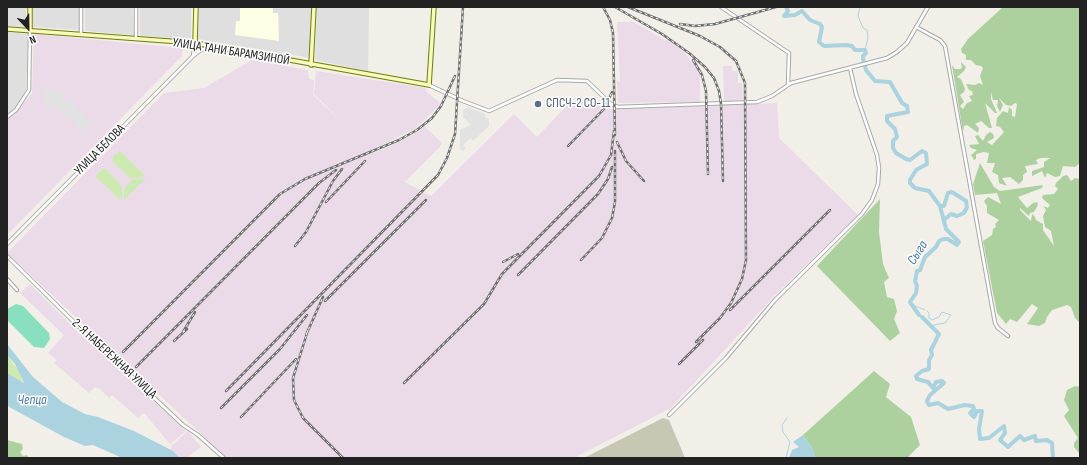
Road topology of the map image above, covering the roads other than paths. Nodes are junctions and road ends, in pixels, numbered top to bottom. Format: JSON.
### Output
{"nodes":[{"id":1,"x":30,"y":7,"type":"edge"},
{"id":2,"x":81,"y":7,"type":"edge"},
{"id":3,"x":136,"y":7,"type":"edge"},
{"id":4,"x":196,"y":7,"type":"edge"},
{"id":5,"x":314,"y":7,"type":"edge"},
{"id":6,"x":434,"y":7,"type":"edge"},
{"id":7,"x":721,"y":7,"type":"edge"},
{"id":8,"x":928,"y":7,"type":"edge"},
{"id":9,"x":916,"y":27,"type":"junction"},
{"id":10,"x":7,"y":29,"type":"edge"},
{"id":11,"x":30,"y":30,"type":"junction"},
{"id":12,"x":81,"y":33,"type":"junction"},
{"id":13,"x":136,"y":38,"type":"junction"},
{"id":14,"x":195,"y":43,"type":"junction"},
{"id":15,"x":213,"y":46,"type":"junction"},
{"id":16,"x":193,"y":56,"type":"junction"},
{"id":17,"x":311,"y":65,"type":"junction"},
{"id":18,"x":850,"y":68,"type":"junction"},
{"id":19,"x":788,"y":84,"type":"junction"},
{"id":20,"x":429,"y":85,"type":"junction"},
{"id":21,"x":7,"y":117,"type":"edge"},
{"id":22,"x":7,"y":244,"type":"edge"},
{"id":23,"x":7,"y":257,"type":"edge"},
{"id":24,"x":7,"y":279,"type":"edge"},
{"id":25,"x":17,"y":290,"type":"dead end"},
{"id":26,"x":1008,"y":336,"type":"dead end"},
{"id":27,"x":669,"y":415,"type":"dead end"},
{"id":28,"x":224,"y":458,"type":"edge"}],
"edges":[{"from":1,"to":11,"type":"street"},
{"from":2,"to":12,"type":"street"},
{"from":3,"to":13,"type":"street"},
{"from":4,"to":14,"type":"street"},
{"from":5,"to":17,"type":"street"},
{"from":6,"to":20,"type":"street"},
{"from":7,"to":19,"type":"street"},
{"from":8,"to":9,"type":"street"},
{"from":9,"to":18,"type":"street"},
{"from":9,"to":26,"type":"street"},
{"from":10,"to":11,"type":"street","name":"УЛИЦА ТАНИ БАРАМЗИНОЙ"},
{"from":11,"to":12,"type":"street","name":"УЛИЦА ТАНИ БАРАМЗИНОЙ"},
{"from":11,"to":21,"type":"street"},
{"from":12,"to":13,"type":"street","name":"УЛИЦА ТАНИ БАРАМЗИНОЙ"},
{"from":13,"to":14,"type":"street","name":"УЛИЦА ТАНИ БАРАМЗИНОЙ"},
{"from":14,"to":15,"type":"street","name":"УЛИЦА ТАНИ БАРАМЗИНОЙ"},
{"from":14,"to":16,"type":"street"},
{"from":15,"to":16,"type":"street","name":"УЛИЦА БЕЛОВА"},
{"from":15,"to":17,"type":"street","name":"УЛИЦА ТАНИ БАРАМЗИНОЙ"},
{"from":16,"to":22,"type":"street","name":"УЛИЦА БЕЛОВА"},
{"from":17,"to":20,"type":"street","name":"УЛИЦА ТАНИ БАРАМЗИНОЙ"},
{"from":18,"to":19,"type":"street"},
{"from":18,"to":27,"type":"street"},
{"from":19,"to":20,"type":"street"},
{"from":23,"to":28,"type":"street","name":"2-Я НАБЕРЕЖНАЯ УЛИЦА"},
{"from":24,"to":25,"type":"street"}]}
